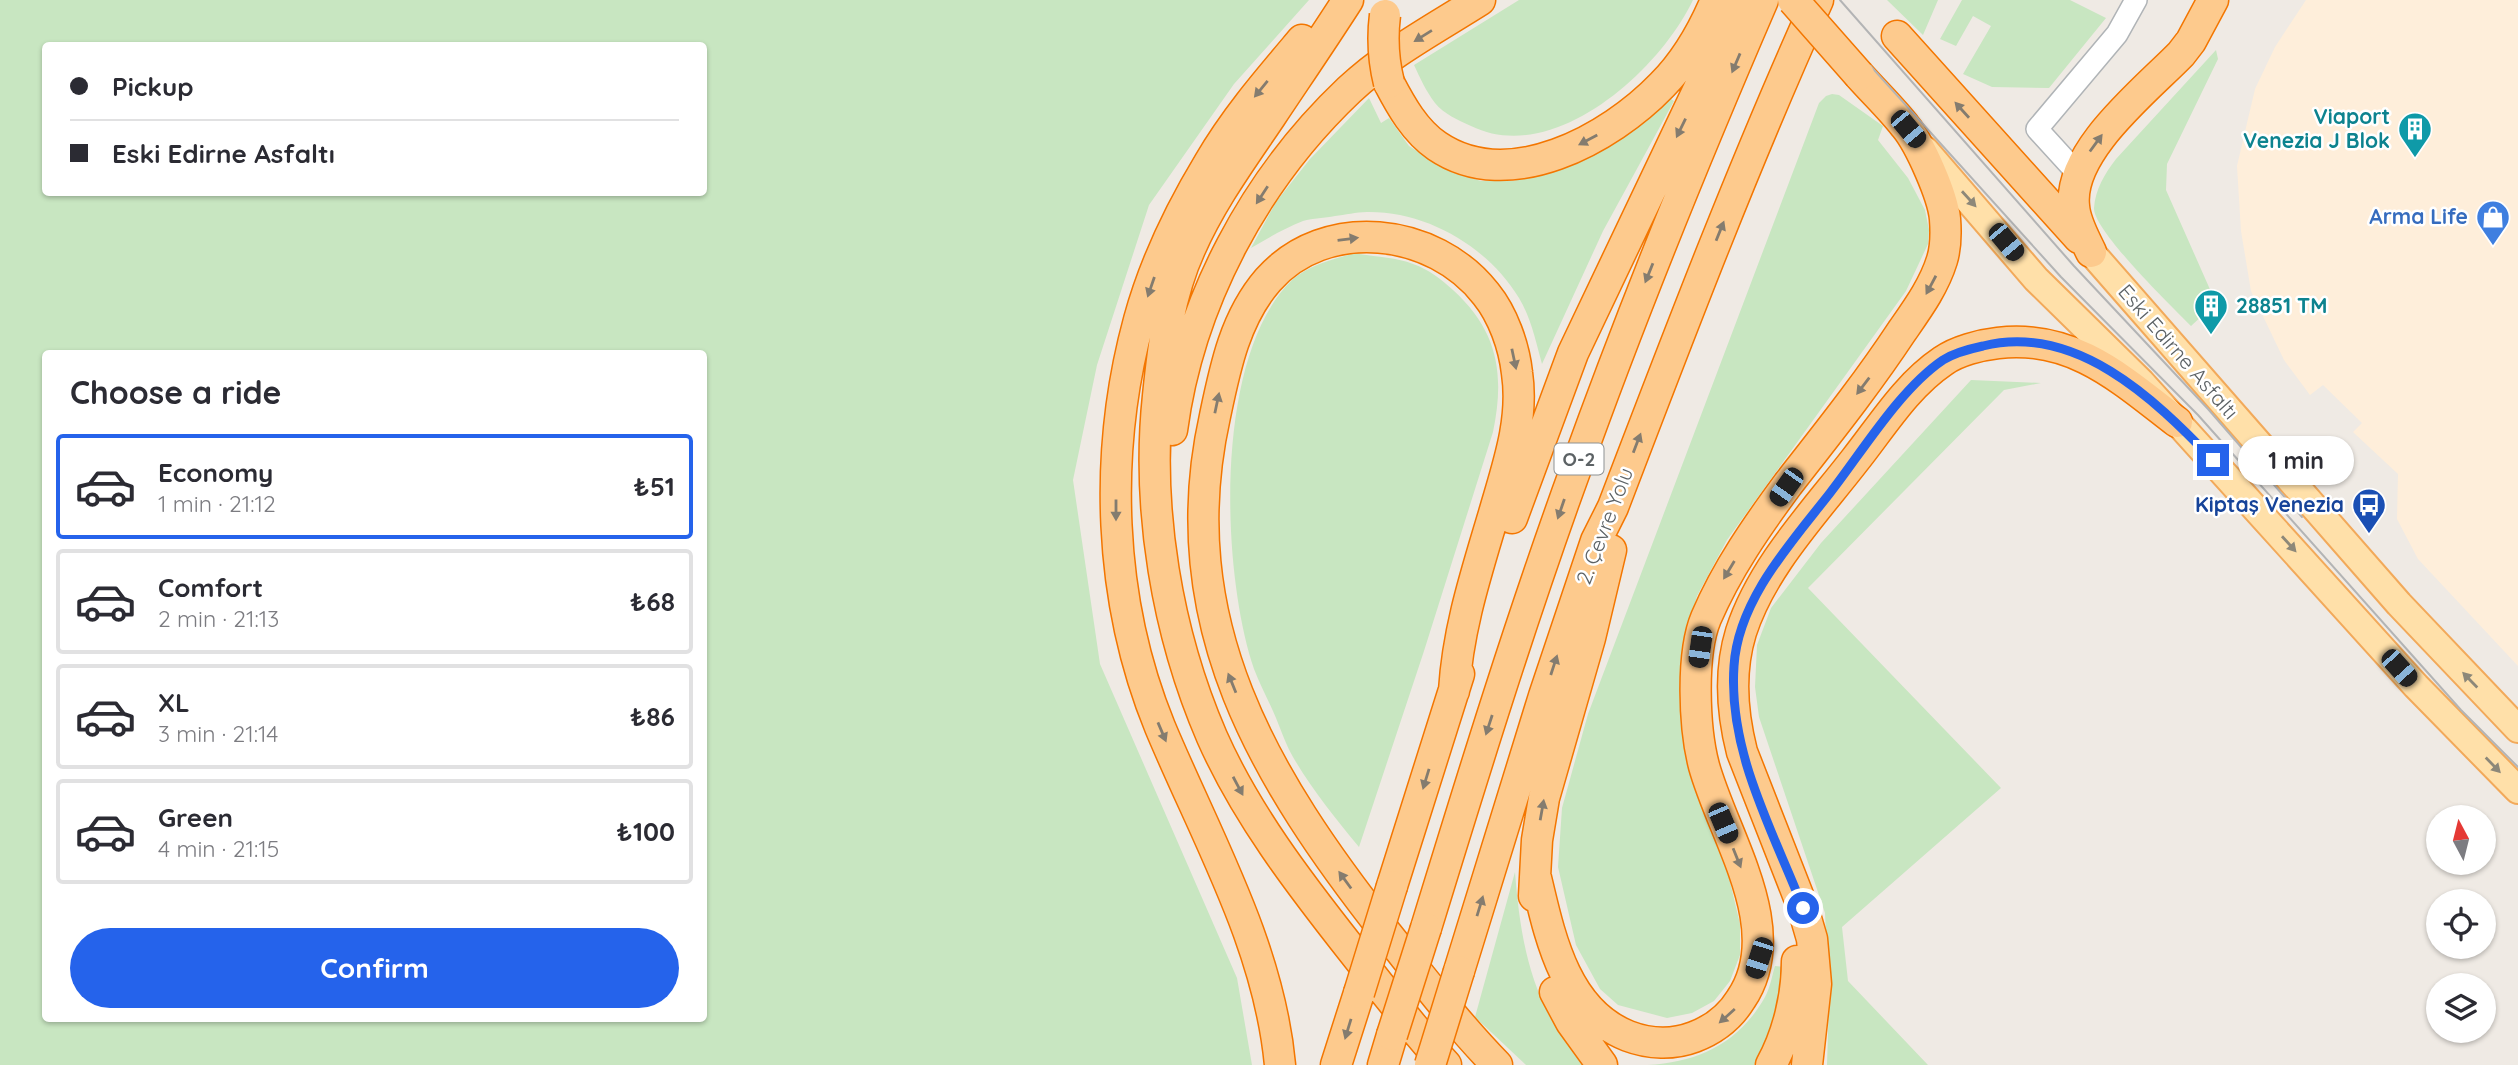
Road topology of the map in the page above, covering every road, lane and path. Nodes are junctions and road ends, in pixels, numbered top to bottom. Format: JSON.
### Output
{"nodes":[{"id":1,"x":1337,"y":0,"type":"edge"},
{"id":2,"x":1348,"y":0,"type":"edge"},
{"id":3,"x":1480,"y":0,"type":"edge"},
{"id":4,"x":1716,"y":0,"type":"edge"},
{"id":5,"x":1741,"y":0,"type":"edge"},
{"id":6,"x":1763,"y":0,"type":"edge"},
{"id":7,"x":1793,"y":0,"type":"edge"},
{"id":8,"x":1818,"y":0,"type":"edge"},
{"id":9,"x":2136,"y":0,"type":"edge"},
{"id":10,"x":2213,"y":0,"type":"edge"},
{"id":11,"x":1388,"y":8,"type":"edge"},
{"id":12,"x":1897,"y":36,"type":"dead end"},
{"id":13,"x":1908,"y":129,"type":"junction"},
{"id":14,"x":2079,"y":176,"type":"junction"},
{"id":15,"x":2091,"y":252,"type":"junction"},
{"id":16,"x":2176,"y":422,"type":"junction"},
{"id":17,"x":1613,"y":507,"type":"junction"},
{"id":18,"x":1168,"y":584,"type":"junction"},
{"id":19,"x":1454,"y":691,"type":"junction"},
{"id":20,"x":2518,"y":729,"type":"edge"},
{"id":21,"x":2518,"y":790,"type":"edge"},
{"id":22,"x":1791,"y":877,"type":"junction"},
{"id":23,"x":1536,"y":878,"type":"junction"},
{"id":24,"x":1280,"y":1065,"type":"edge"},
{"id":25,"x":1336,"y":1065,"type":"edge"},
{"id":26,"x":1383,"y":1065,"type":"edge"},
{"id":27,"x":1430,"y":1065,"type":"edge"},
{"id":28,"x":1447,"y":1065,"type":"edge"},
{"id":29,"x":1497,"y":1065,"type":"edge"},
{"id":30,"x":1602,"y":1065,"type":"edge"},
{"id":31,"x":1771,"y":1065,"type":"edge"},
{"id":32,"x":1807,"y":1065,"type":"edge"}],
"edges":[{"from":1,"to":24,"type":"highway","one_way":true},
{"from":2,"to":18,"type":"highway"},
{"from":3,"to":18,"type":"highway","one_way":true},
{"from":4,"to":11,"type":"highway","one_way":true,"bridge":true},
{"from":5,"to":19,"type":"highway","one_way":true},
{"from":6,"to":26,"type":"highway","number":"O-2","one_way":true,"bridge":true},
{"from":7,"to":13,"type":"highway","bridge":true},
{"from":17,"to":8,"type":"highway","name":"2. Çevre Yolu","number":"O-2","one_way":true},
{"from":9,"to":14,"type":"street"},
{"from":14,"to":10,"type":"highway","one_way":true},
{"from":15,"to":12,"type":"highway","name":"Eski Edirne Asfaltı","one_way":true},
{"from":13,"to":16,"type":"main road","one_way":true},
{"from":13,"to":23,"type":"highway","one_way":true},
{"from":14,"to":15,"type":"highway"},
{"from":20,"to":15,"type":"main road","name":"Eski Edirne Asfaltı","one_way":true},
{"from":16,"to":21,"type":"main road","one_way":true},
{"from":16,"to":22,"type":"highway"},
{"from":23,"to":17,"type":"highway","one_way":true},
{"from":27,"to":17,"type":"highway","name":"2. Çevre Yolu","number":"O-2","one_way":true,"bridge":true},
{"from":18,"to":28,"type":"highway","one_way":true},
{"from":19,"to":25,"type":"highway","one_way":true,"bridge":true},
{"from":29,"to":19,"type":"highway","one_way":true},
{"from":22,"to":31,"type":"highway"},
{"from":22,"to":32,"type":"highway"},
{"from":23,"to":30,"type":"highway"}]}
